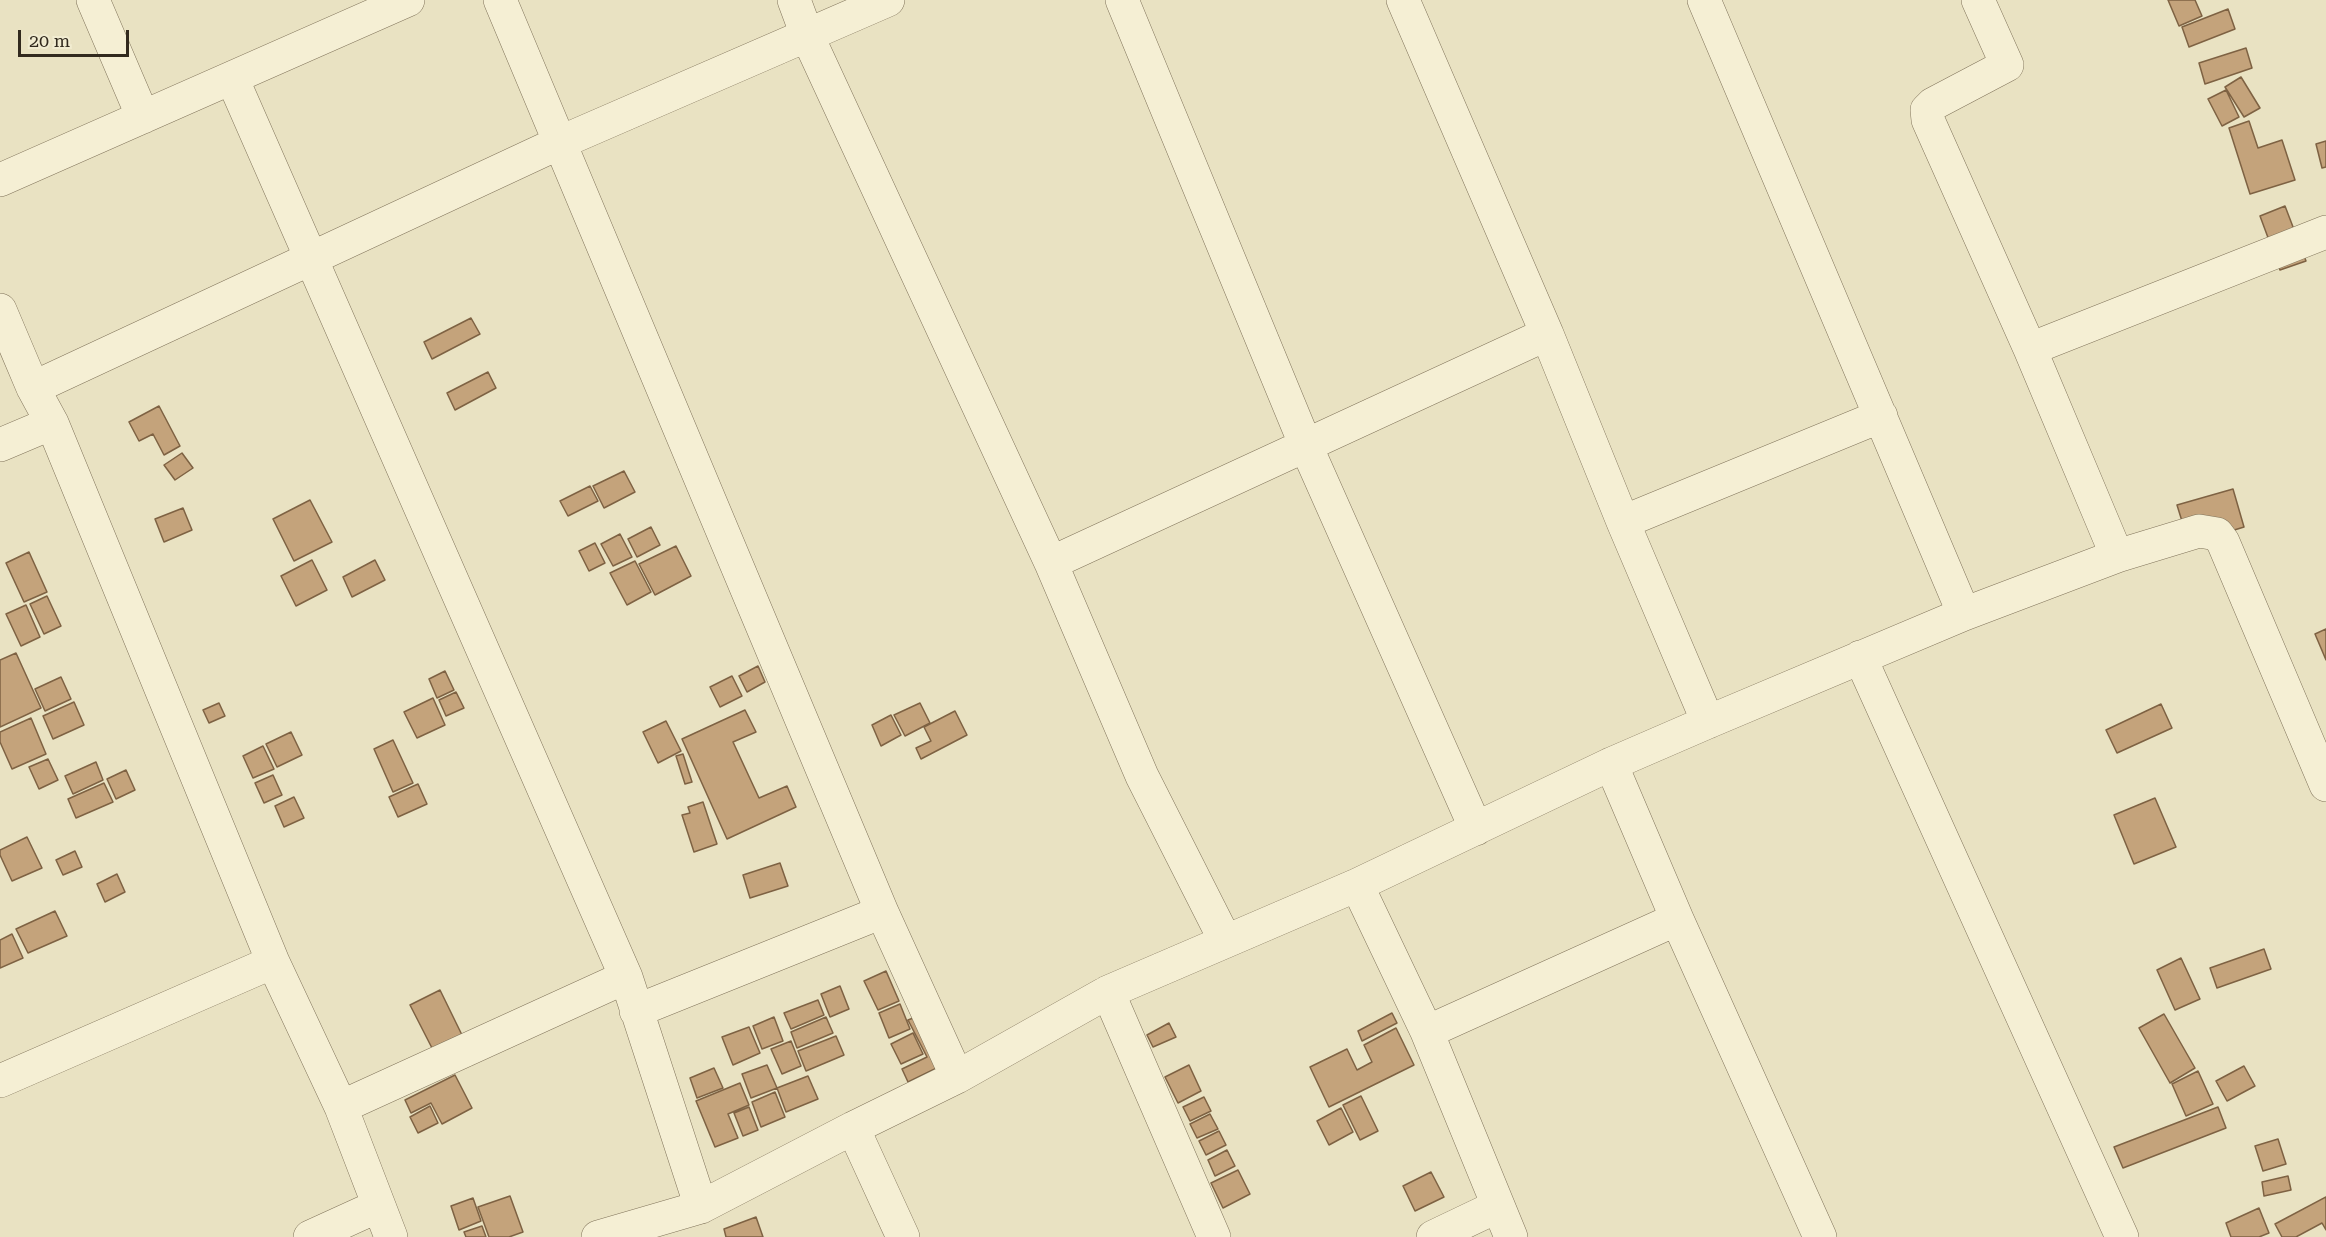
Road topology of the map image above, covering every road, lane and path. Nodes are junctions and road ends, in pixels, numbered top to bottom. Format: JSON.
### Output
{"nodes":[{"id":1,"x":93,"y":0,"type":"edge"},
{"id":2,"x":408,"y":0,"type":"edge"},
{"id":3,"x":500,"y":0,"type":"edge"},
{"id":4,"x":794,"y":0,"type":"edge"},
{"id":5,"x":888,"y":0,"type":"edge"},
{"id":6,"x":1122,"y":0,"type":"edge"},
{"id":7,"x":1403,"y":0,"type":"edge"},
{"id":8,"x":1704,"y":0,"type":"edge"},
{"id":9,"x":1978,"y":0,"type":"edge"},
{"id":10,"x":807,"y":35,"type":"junction"},
{"id":11,"x":232,"y":78,"type":"junction"},
{"id":12,"x":143,"y":117,"type":"junction"},
{"id":13,"x":561,"y":142,"type":"junction"},
{"id":14,"x":0,"y":180,"type":"edge"},
{"id":15,"x":2326,"y":232,"type":"edge"},
{"id":16,"x":312,"y":259,"type":"junction"},
{"id":17,"x":0,"y":310,"type":"edge"},
{"id":18,"x":1547,"y":334,"type":"junction"},
{"id":19,"x":2030,"y":349,"type":"junction"},
{"id":20,"x":33,"y":388,"type":"junction"},
{"id":21,"x":1881,"y":416,"type":"junction"},
{"id":22,"x":52,"y":423,"type":"junction"},
{"id":23,"x":0,"y":446,"type":"edge"},
{"id":24,"x":1306,"y":446,"type":"junction"},
{"id":25,"x":1623,"y":522,"type":"junction"},
{"id":26,"x":2116,"y":556,"type":"junction"},
{"id":27,"x":1051,"y":563,"type":"junction"},
{"id":28,"x":1964,"y":614,"type":"junction"},
{"id":29,"x":1860,"y":657,"type":"junction"},
{"id":30,"x":1708,"y":722,"type":"junction"},
{"id":31,"x":2316,"y":735,"type":"edge"},
{"id":32,"x":1611,"y":764,"type":"junction"},
{"id":33,"x":2326,"y":785,"type":"edge"},
{"id":34,"x":1476,"y":829,"type":"junction"},
{"id":35,"x":1357,"y":885,"type":"junction"},
{"id":36,"x":882,"y":912,"type":"junction"},
{"id":37,"x":1677,"y":919,"type":"junction"},
{"id":38,"x":1225,"y":940,"type":"junction"},
{"id":39,"x":273,"y":962,"type":"junction"},
{"id":40,"x":626,"y":977,"type":"junction"},
{"id":41,"x":1108,"y":992,"type":"junction"},
{"id":42,"x":636,"y":1011,"type":"junction"},
{"id":43,"x":1427,"y":1032,"type":"junction"},
{"id":44,"x":957,"y":1077,"type":"junction"},
{"id":45,"x":0,"y":1081,"type":"edge"},
{"id":46,"x":341,"y":1107,"type":"junction"},
{"id":47,"x":853,"y":1128,"type":"junction"},
{"id":48,"x":378,"y":1206,"type":"junction"},
{"id":49,"x":1498,"y":1206,"type":"junction"},
{"id":50,"x":701,"y":1207,"type":"junction"},
{"id":51,"x":310,"y":1237,"type":"edge"},
{"id":52,"x":391,"y":1237,"type":"edge"},
{"id":53,"x":598,"y":1237,"type":"edge"},
{"id":54,"x":903,"y":1237,"type":"edge"},
{"id":55,"x":1214,"y":1237,"type":"edge"},
{"id":56,"x":1433,"y":1237,"type":"edge"},
{"id":57,"x":1511,"y":1237,"type":"edge"},
{"id":58,"x":1820,"y":1237,"type":"edge"},
{"id":59,"x":2122,"y":1237,"type":"edge"}],
"edges":[{"from":1,"to":12,"type":"street"},
{"from":2,"to":11,"type":"street"},
{"from":3,"to":13,"type":"street"},
{"from":4,"to":10,"type":"street"},
{"from":5,"to":10,"type":"street"},
{"from":6,"to":24,"type":"street"},
{"from":7,"to":18,"type":"street"},
{"from":8,"to":21,"type":"street"},
{"from":9,"to":19,"type":"street"},
{"from":10,"to":13,"type":"street"},
{"from":10,"to":27,"type":"street"},
{"from":11,"to":12,"type":"street"},
{"from":11,"to":16,"type":"street"},
{"from":12,"to":14,"type":"street"},
{"from":13,"to":16,"type":"street"},
{"from":13,"to":36,"type":"street"},
{"from":15,"to":19,"type":"street"},
{"from":16,"to":20,"type":"street"},
{"from":16,"to":40,"type":"street"},
{"from":17,"to":20,"type":"street"},
{"from":18,"to":24,"type":"street"},
{"from":18,"to":25,"type":"street"},
{"from":19,"to":26,"type":"street"},
{"from":20,"to":22,"type":"street"},
{"from":21,"to":25,"type":"street"},
{"from":21,"to":28,"type":"street"},
{"from":22,"to":23,"type":"street"},
{"from":22,"to":39,"type":"street"},
{"from":24,"to":27,"type":"street"},
{"from":24,"to":34,"type":"street"},
{"from":25,"to":30,"type":"street"},
{"from":26,"to":28,"type":"street"},
{"from":26,"to":31,"type":"street"},
{"from":27,"to":38,"type":"street"},
{"from":28,"to":29,"type":"street"},
{"from":29,"to":30,"type":"street"},
{"from":29,"to":59,"type":"street"},
{"from":30,"to":32,"type":"street"},
{"from":31,"to":33,"type":"street"},
{"from":32,"to":34,"type":"street"},
{"from":32,"to":37,"type":"street"},
{"from":34,"to":35,"type":"street"},
{"from":35,"to":38,"type":"street"},
{"from":35,"to":43,"type":"street"},
{"from":36,"to":42,"type":"street"},
{"from":36,"to":44,"type":"street"},
{"from":37,"to":43,"type":"street"},
{"from":37,"to":58,"type":"street"},
{"from":38,"to":41,"type":"street"},
{"from":39,"to":45,"type":"street"},
{"from":39,"to":46,"type":"street"},
{"from":40,"to":42,"type":"street"},
{"from":40,"to":46,"type":"street"},
{"from":41,"to":44,"type":"street"},
{"from":41,"to":55,"type":"street"},
{"from":42,"to":50,"type":"street"},
{"from":43,"to":49,"type":"street"},
{"from":44,"to":47,"type":"street"},
{"from":46,"to":48,"type":"street"},
{"from":47,"to":50,"type":"street"},
{"from":47,"to":54,"type":"street"},
{"from":48,"to":51,"type":"street"},
{"from":48,"to":52,"type":"street"},
{"from":49,"to":56,"type":"street"},
{"from":49,"to":57,"type":"street"},
{"from":50,"to":53,"type":"street"}]}
